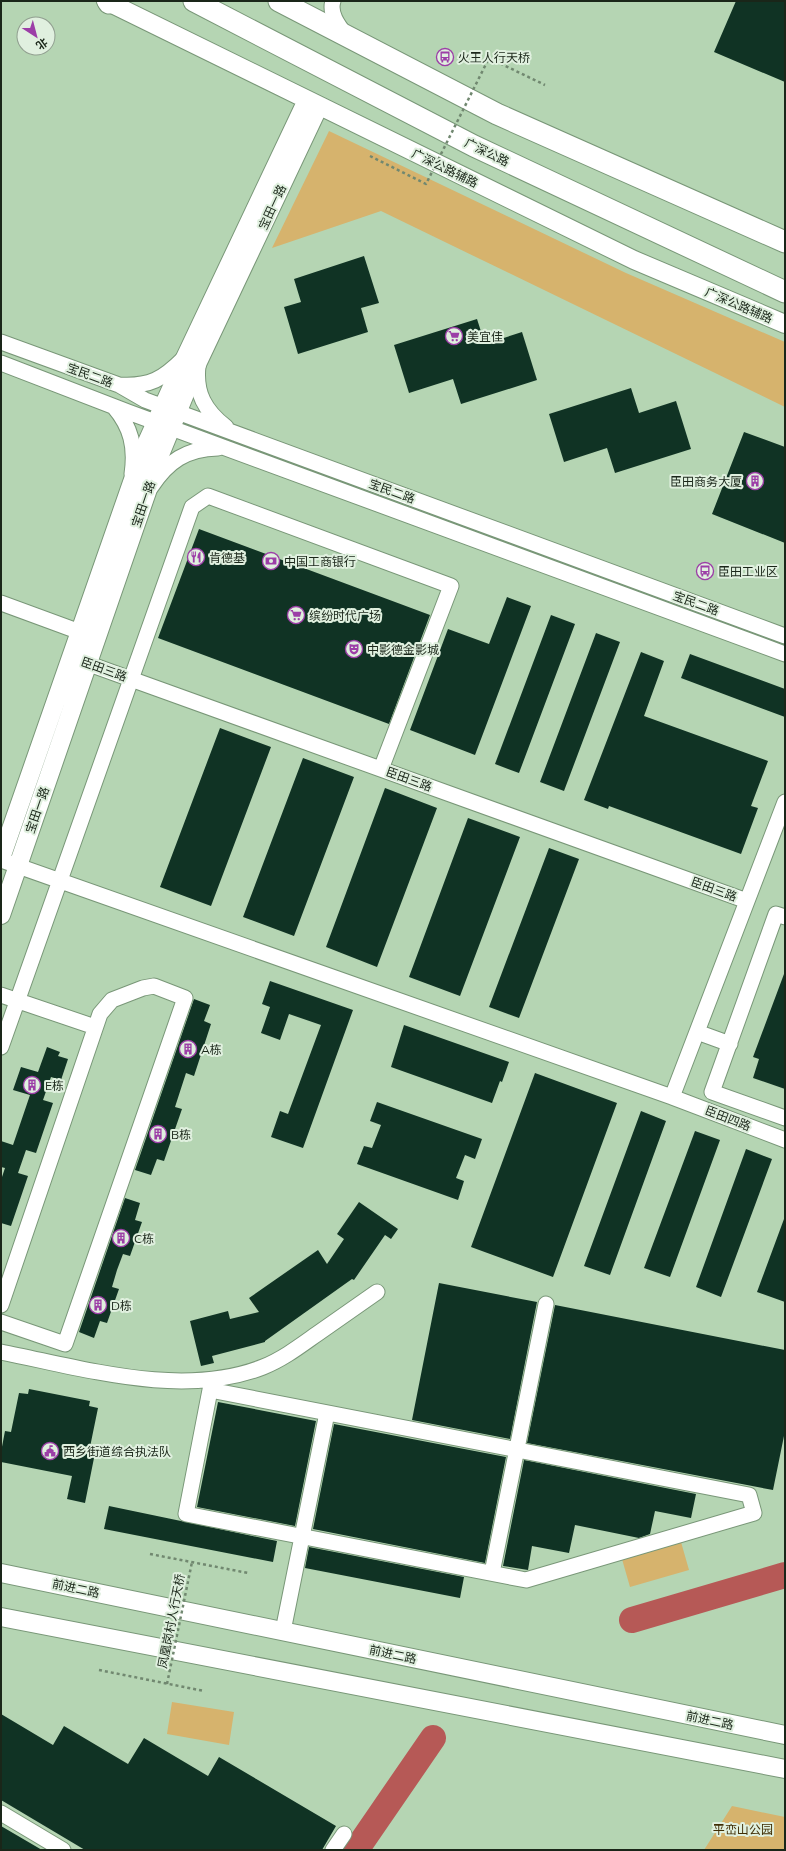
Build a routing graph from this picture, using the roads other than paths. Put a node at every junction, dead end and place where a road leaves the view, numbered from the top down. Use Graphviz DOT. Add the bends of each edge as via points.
graph roads {
  1 [pos="194,1"];
  2 [pos="279,1"];
  3 [pos="333,1"];
  4 [pos="108,2"];
  5 [pos="345,35"];
  6 [pos="313,103"];
  7 [pos="785,242"];
  8 [pos="785,292"];
  9 [pos="785,324"];
  10 [pos="1,342"];
  11 [pos="192,360"];
  12 [pos="1,363"];
  13 [pos="119,385"];
  14 [pos="112,405"];
  15 [pos="167,417"];
  16 [pos="232,432"];
  17 [pos="224,447"];
  18 [pos="329,468"];
  19 [pos="323,484"];
  20 [pos="137,494"];
  21 [pos="1,603"];
  22 [pos="80,632"];
  23 [pos="785,636"];
  24 [pos="785,654"];
  25 [pos="71,657"];
  26 [pos="88,664"];
  27 [pos="131,679"];
  28 [pos="381,769"];
  29 [pos="785,802"];
  30 [pos="1,859"];
  31 [pos="18,866"];
  32 [pos="60,881"];
  33 [pos="747,902"];
  34 [pos="1,915"];
  35 [pos="785,917"];
  36 [pos="1,995"];
  37 [pos="17,1000"];
  38 [pos="95,1027"];
  39 [pos="697,1032"];
  40 [pos="730,1044"];
  41 [pos="1,1047"];
  42 [pos="672,1097"];
  43 [pos="785,1118"];
  44 [pos="785,1140"];
  45 [pos="377,1292"];
  46 [pos="546,1304"];
  47 [pos="1,1305"];
  48 [pos="1,1322"];
  49 [pos="1,1352"];
  50 [pos="327,1413"];
  51 [pos="517,1450"];
  52 [pos="302,1536"];
  53 [pos="1,1573"];
  54 [pos="492,1573"];
  55 [pos="1,1617"];
  56 [pos="283,1631"];
  57 [pos="785,1735"];
  58 [pos="785,1769"];
  59 [pos="1,1813"];
  60 [pos="344,1834"];
  61 [pos="63,1850"];
  62 [pos="333,1850"];
  1 -- 8 [label="highway, 广深公路" via="474,146"];
  2 -- 5 [label="highway"];
  3 -- 5 [label="street" via="335,21"];
  4 -- 6 [label="main road, 广深公路辅路"];
  5 -- 7 [label="highway" via="497,114"];
  6 -- 9 [label="main road, 广深公路辅路" via="634,260"];
  6 -- 11 [label="main road, 宝田一路"];
  10 -- 13 [label="street, 宝民二路"];
  11 -- 13 [label="street" via="152,383 136,386"];
  11 -- 15 [label="main road, 宝田一路"];
  11 -- 16 [label="street" via="203,403"];
  12 -- 14 [label="street, 宝民二路"];
  13 -- 15 [label="street, 宝民二路"];
  14 -- 15 [label="street, 宝民二路"];
  14 -- 20 [label="street" via="130,433 132,470"];
  15 -- 16 [label="street, 宝民二路"];
  15 -- 17 [label="street, 宝民二路"];
  15 -- 20 [label="main road, 宝田一路" via="143,451"];
  16 -- 18 [label="street, 宝民二路"];
  17 -- 19 [label="street, 宝民二路"];
  17 -- 20 [label="street" via="183,454"];
  18 -- 19 [label="street"];
  18 -- 23 [label="street, 宝民二路"];
  19 -- 24 [label="street, 宝民二路"];
  20 -- 22 [label="main road, 宝田一路"];
  20 -- 26 [label="main road, 宝田一路"];
  21 -- 22 [label="street"];
  22 -- 25 [label="main road, 宝田一路"];
  25 -- 26 [label="street, 臣田三路"];
  25 -- 30 [label="main road, 宝田一路"];
  26 -- 27 [label="street, 臣田三路"];
  26 -- 31 [label="main road, 宝田一路"];
  27 -- 28 [label="street, 臣田三路"];
  27 -- 28 [label="street" via="192,507 208,496 451,586"];
  27 -- 32 [label="street"];
  28 -- 33 [label="street, 臣田三路"];
  29 -- 33 [label="street"];
  30 -- 31 [label="street, 臣田四路"];
  31 -- 32 [label="street, 臣田四路"];
  31 -- 34 [label="main road, 宝田一路"];
  32 -- 37 [label="street"];
  32 -- 42 [label="street, 臣田四路"];
  33 -- 39 [label="street"];
  35 -- 40 [label="street" via="776,914"];
  36 -- 37 [label="street"];
  37 -- 38 [label="street"];
  37 -- 41 [label="street"];
  38 -- 47 [label="street"];
  38 -- 48 [label="street" via="100,1014 112,1000 143,988 154,986 186,998 65,1344"];
  39 -- 40 [label="street"];
  39 -- 42 [label="street"];
  40 -- 43 [label="street" via="712,1092"];
  42 -- 44 [label="street, 臣田四路"];
  45 -- 49 [label="street" via="290,1352 263,1367 231,1376 195,1380 151,1380"];
  46 -- 51 [label="street"];
  50 -- 51 [label="street"];
  50 -- 52 [label="street"];
  50 -- 52 [label="street" via="210,1390 186,1514"];
  51 -- 54 [label="street"];
  51 -- 54 [label="street" via="749,1495 754,1513 526,1580"];
  52 -- 54 [label="street"];
  52 -- 56 [label="street"];
  53 -- 56 [label="main road, 前进二路"];
  55 -- 58 [label="main road"];
  56 -- 57 [label="main road, 前进二路"];
  59 -- 61 [label="street"];
  60 -- 62 [label="street"];
}
